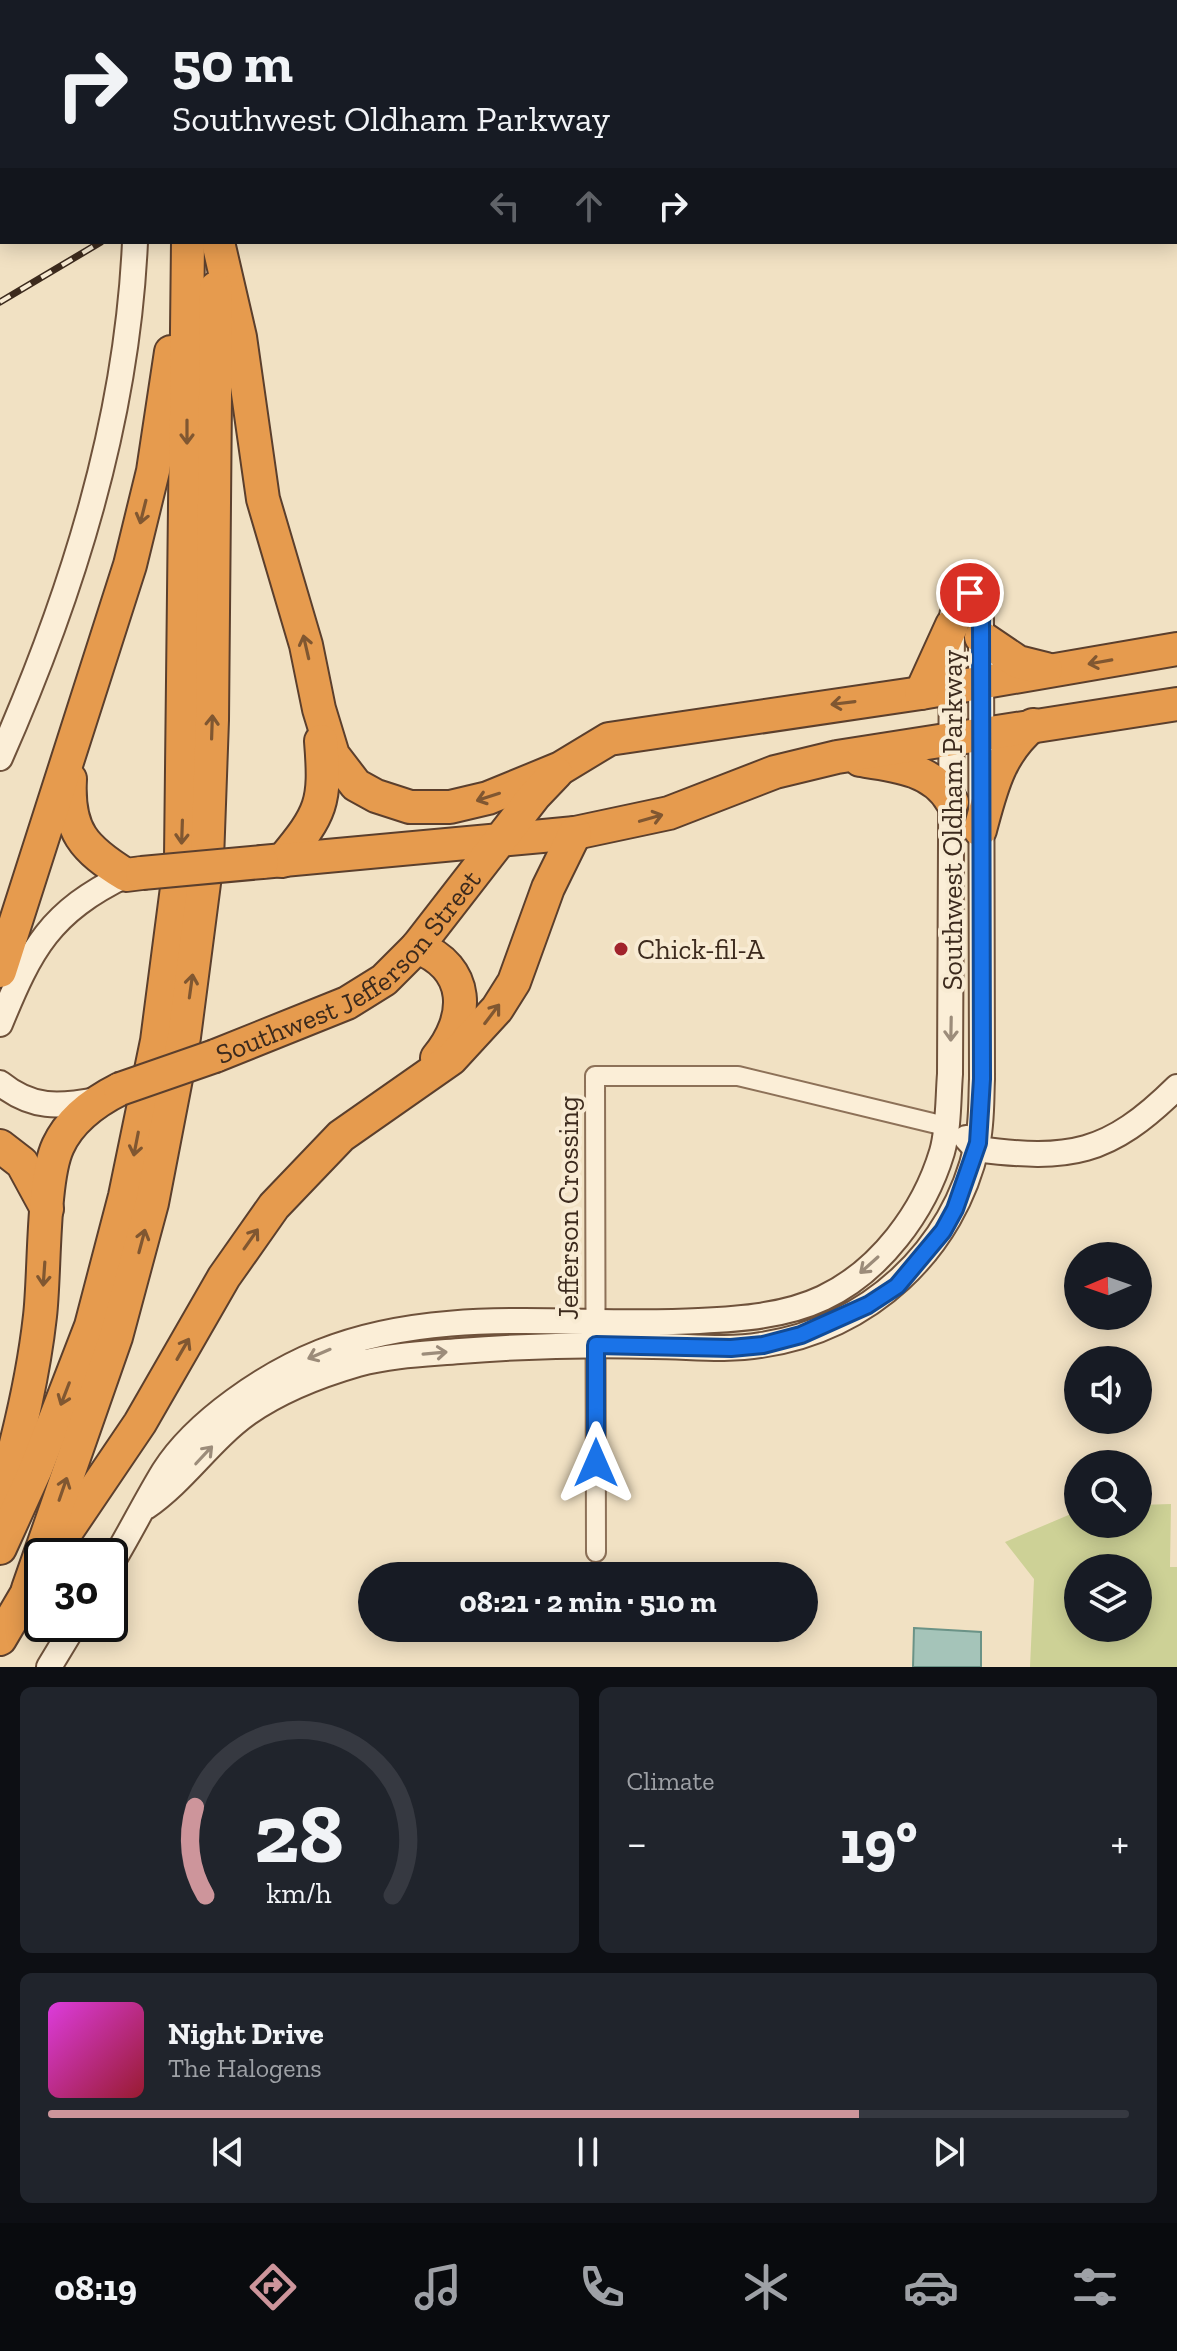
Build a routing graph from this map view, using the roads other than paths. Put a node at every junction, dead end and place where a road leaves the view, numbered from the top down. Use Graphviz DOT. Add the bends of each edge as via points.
graph roads {
  1 [pos="135,244"];
  2 [pos="188,244"];
  3 [pos="188,244"];
  4 [pos="217,244"];
  5 [pos="217,244"];
  6 [pos="967,631"];
  7 [pos="1177,649"];
  8 [pos="1053,670"];
  9 [pos="951,688"];
  10 [pos="1177,704"];
  11 [pos="319,709"];
  12 [pos="1033,725"];
  13 [pos="966,735"];
  14 [pos="71,752"];
  15 [pos="837,757"];
  16 [pos="0,758"];
  17 [pos="561,768"];
  18 [pos="952,802"];
  19 [pos="980,830"];
  20 [pos="575,833"];
  21 [pos="502,841"];
  22 [pos="272,861"];
  23 [pos="134,874"];
  24 [pos="417,947"];
  25 [pos="0,971"];
  26 [pos="0,1024"];
  27 [pos="950,1074"];
  28 [pos="0,1083"];
  29 [pos="415,1086"];
  30 [pos="1177,1087"];
  31 [pos="109,1094"];
  32 [pos="945,1126"];
  33 [pos="0,1146"];
  34 [pos="976,1149"];
  35 [pos="48,1211"];
  36 [pos="943,1231"];
  37 [pos="596,1333"];
  38 [pos="0,1502"];
  39 [pos="48,1538"];
  40 [pos="62,1538"];
  41 [pos="127,1538"];
  42 [pos="0,1548"];
  43 [pos="596,1552"];
  44 [pos="24,1597"];
  45 [pos="0,1639"];
  46 [pos="64,1642"];
  47 [pos="49,1667"];
  1 -- 16 [label="street" via="132,313 103,464 52,630"];
  2 -- 14 [label="highway, one-way" via="153,471 130,565"];
  3 -- 42 [label="highway, one-way" via="181,857 157,1041 91,1326"];
  11 -- 4 [label="highway, one-way" via="263,499 240,337"];
  39 -- 5 [label="highway, one-way" via="116,1337 152,1203 184,1037 207,860"];
  6 -- 8 [label="highway" via="1018,662"];
  6 -- 9 [label="highway"];
  6 -- 9 [label="street, Southwest Oldham Parkway"];
  7 -- 8 [label="highway, one-way"];
  8 -- 9 [label="highway"];
  9 -- 13 [label="street, Southwest Oldham Parkway"];
  9 -- 17 [label="highway, one-way" via="609,739"];
  10 -- 12 [label="highway"];
  17 -- 11 [label="highway, one-way" via="488,798 450,807 410,807 356,785 333,755"];
  11 -- 22 [label="highway" via="325,783 320,807 314,822"];
  12 -- 13 [label="highway"];
  12 -- 19 [label="highway" via="1010,746 1001,763"];
  13 -- 15 [label="highway"];
  13 -- 18 [label="street, Southwest Oldham Parkway"];
  13 -- 19 [label="street, Southwest Oldham Parkway"];
  14 -- 23 [label="highway" via="70,817 91,851"];
  14 -- 25 [label="highway"];
  15 -- 18 [label="highway" via="919,773 941,786"];
  20 -- 15 [label="highway, one-way" via="669,813 775,772"];
  17 -- 21 [label="highway, Southwest Jefferson Street"];
  18 -- 27 [label="street, Southwest Oldham Parkway, one-way"];
  19 -- 34 [label="street, Southwest Oldham Parkway" via="982,1079"];
  20 -- 21 [label="highway"];
  29 -- 20 [label="highway, one-way" via="474,1037 497,1009 514,982 548,888"];
  21 -- 22 [label="highway"];
  21 -- 24 [label="highway, Southwest Jefferson Street"];
  22 -- 23 [label="highway, bridge"];
  23 -- 26 [label="street" via="80,899 46,932"];
  24 -- 29 [label="highway" via="446,964 460,998 450,1042"];
  24 -- 31 [label="highway, Southwest Jefferson Street, bridge" via="384,980 347,1003"];
  27 -- 32 [label="street, Southwest Oldham Parkway"];
  27 -- 34 [label="street" via="962,1130"];
  28 -- 31 [label="street, Southwest Jefferson Street" via="24,1100 54,1107"];
  40 -- 29 [label="highway, one-way" via="274,1206 341,1136"];
  30 -- 34 [label="street" via="1134,1127 1109,1141 1059,1156"];
  31 -- 35 [label="highway" via="57,1147"];
  32 -- 36 [label="street" via="953,1135 956,1158"];
  32 -- 37 [label="street, Southwest Oldham Parkway, one-way" via="933,1177 906,1224 869,1267 845,1285 822,1298 768,1314"];
  32 -- 37 [label="street, Jefferson Crossing" via="738,1076 595,1076"];
  33 -- 35 [label="highway" via="22,1163"];
  34 -- 36 [label="street, Southwest Oldham Parkway" via="966,1186"];
  35 -- 38 [label="highway, one-way" via="29,1389"];
  36 -- 37 [label="street, Southwest Oldham Parkway" via="897,1286 801,1335 731,1348"];
  37 -- 41 [label="street, Southwest Oldham Parkway" via="541,1345 397,1356 356,1353 247,1414 175,1486 146,1507"];
  37 -- 43 [label="street, Jefferson Crossing"];
  44 -- 45 [label="highway"];
  46 -- 47 [label="street"];
}
